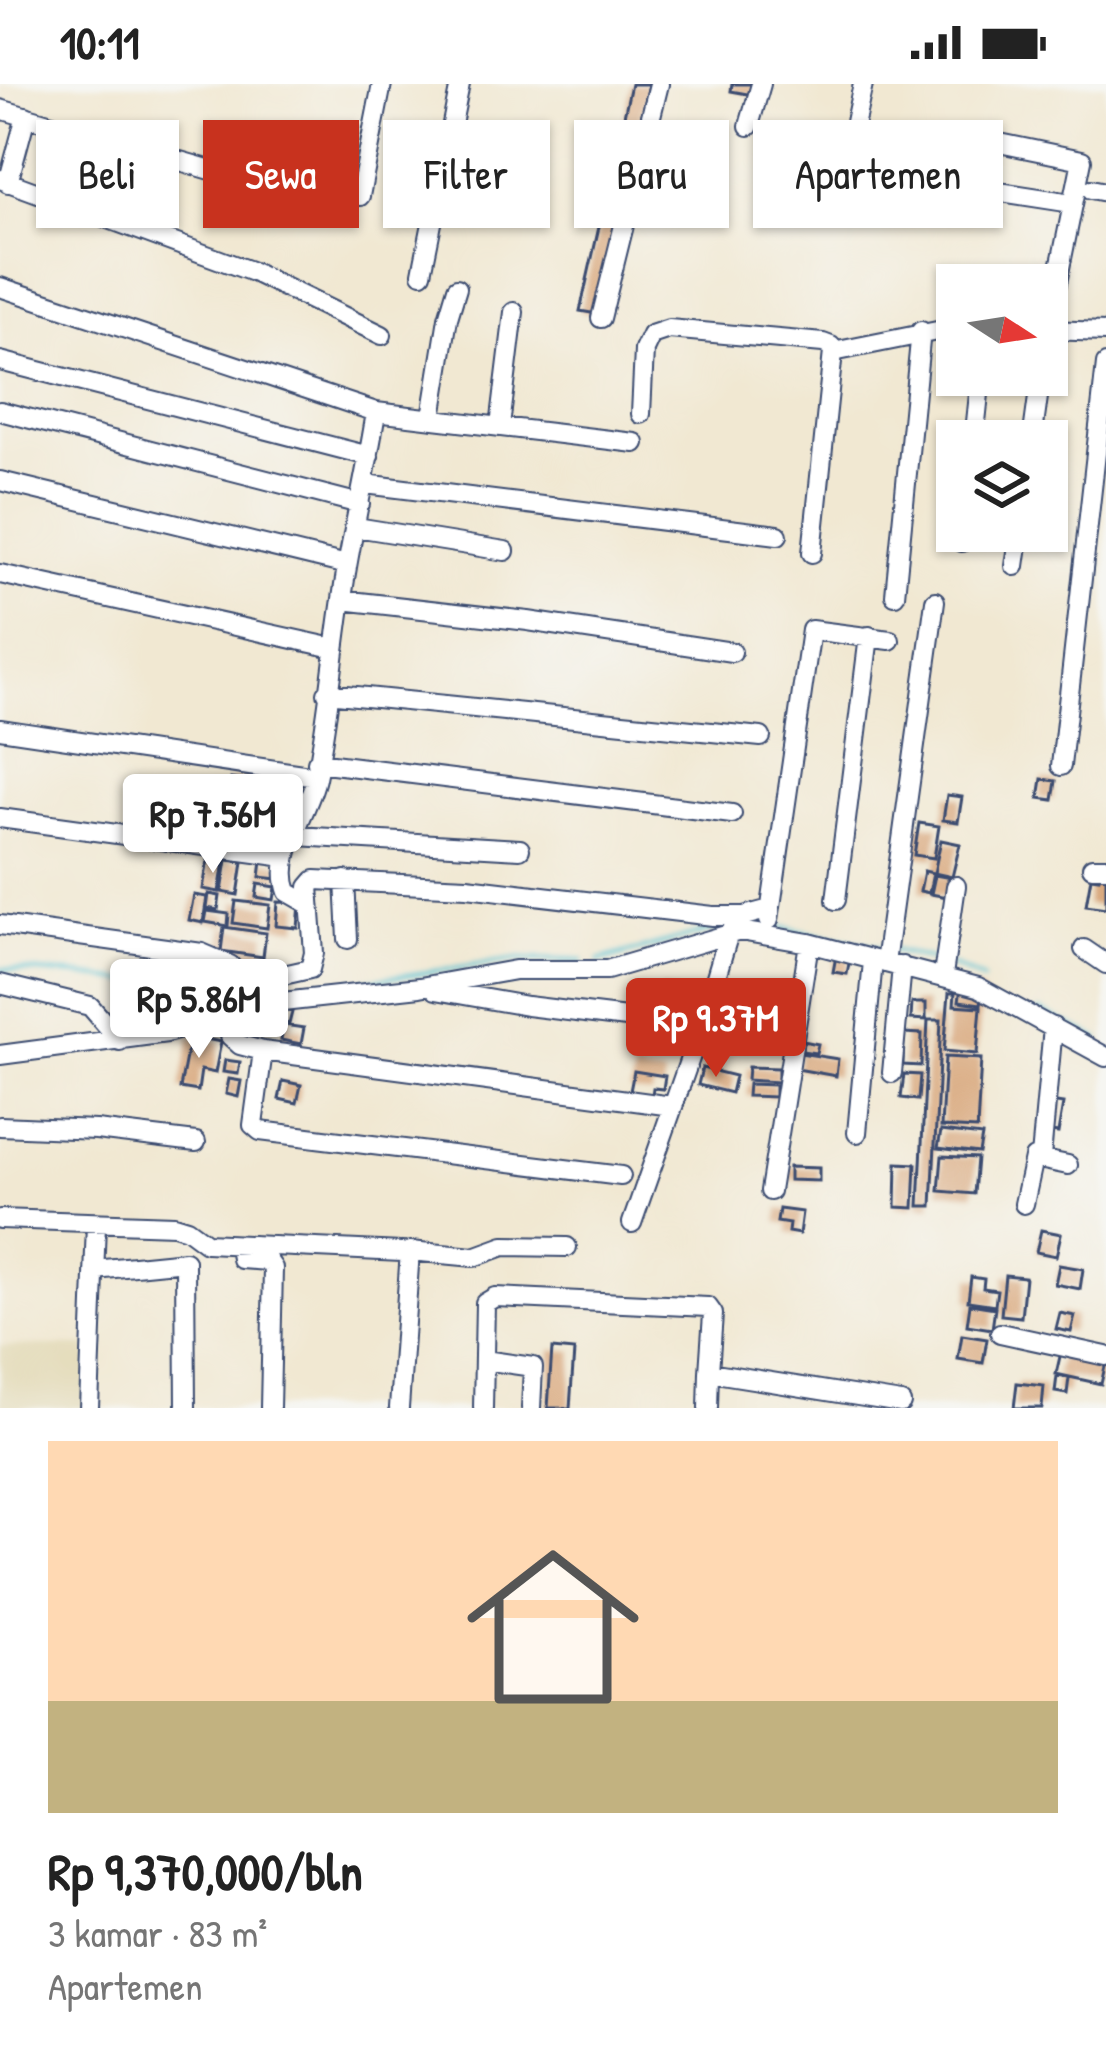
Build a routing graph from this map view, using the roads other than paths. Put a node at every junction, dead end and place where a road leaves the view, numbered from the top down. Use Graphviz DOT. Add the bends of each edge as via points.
graph roads {
  1 [pos="382,84"];
  2 [pos="460,84"];
  3 [pos="659,84"];
  4 [pos="761,84"];
  5 [pos="863,84"];
  6 [pos="0,109"];
  7 [pos="26,116"];
  8 [pos="855,120"];
  9 [pos="749,126"];
  10 [pos="1003,143"];
  11 [pos="203,168"];
  12 [pos="4,181"];
  13 [pos="1003,192"];
  14 [pos="360,196"];
  15 [pos="1072,202"];
  16 [pos="1060,264"];
  17 [pos="422,273"];
  18 [pos="0,287"];
  19 [pos="457,288"];
  20 [pos="514,312"];
  21 [pos="601,318"];
  22 [pos="936,329"];
  23 [pos="921,331"];
  24 [pos="1068,331"];
  25 [pos="1106,332"];
  26 [pos="382,335"];
  27 [pos="832,352"];
  28 [pos="0,362"];
  29 [pos="1106,364"];
  30 [pos="0,411"];
  31 [pos="376,412"];
  32 [pos="641,414"];
  33 [pos="432,417"];
  34 [pos="500,426"];
  35 [pos="635,443"];
  36 [pos="369,456"];
  37 [pos="0,481"];
  38 [pos="365,484"];
  39 [pos="360,504"];
  40 [pos="356,527"];
  41 [pos="778,535"];
  42 [pos="505,551"];
  43 [pos="1017,552"];
  44 [pos="812,553"];
  45 [pos="347,565"];
  46 [pos="1015,566"];
  47 [pos="0,574"];
  48 [pos="896,595"];
  49 [pos="342,600"];
  50 [pos="935,602"];
  51 [pos="869,637"];
  52 [pos="890,640"];
  53 [pos="334,648"];
  54 [pos="731,652"];
  55 [pos="327,693"];
  56 [pos="0,729"];
  57 [pos="760,737"];
  58 [pos="1061,766"];
  59 [pos="317,769"];
  60 [pos="732,814"];
  61 [pos="0,818"];
  62 [pos="297,836"];
  63 [pos="520,849"];
  64 [pos="285,857"];
  65 [pos="345,880"];
  66 [pos="956,886"];
  67 [pos="836,900"];
  68 [pos="309,904"];
  69 [pos="768,923"];
  70 [pos="0,925"];
  71 [pos="729,933"];
  72 [pos="348,939"];
  73 [pos="808,943"];
  74 [pos="1084,950"];
  75 [pos="887,958"];
  76 [pos="1106,964"];
  77 [pos="944,968"];
  78 [pos="0,984"];
  79 [pos="420,987"];
  80 [pos="233,1001"];
  81 [pos="701,1027"];
  82 [pos="1053,1027"];
  83 [pos="119,1041"];
  84 [pos="263,1052"];
  85 [pos="0,1055"];
  86 [pos="1106,1057"];
  87 [pos="892,1073"];
  88 [pos="672,1106"];
  89 [pos="0,1126"];
  90 [pos="857,1133"];
  91 [pos="196,1142"];
  92 [pos="1041,1157"];
  93 [pos="1068,1165"];
  94 [pos="621,1176"];
  95 [pos="770,1191"];
  96 [pos="1024,1204"];
  97 [pos="0,1219"];
  98 [pos="632,1223"];
  99 [pos="96,1224"];
  100 [pos="239,1244"];
  101 [pos="567,1247"];
  102 [pos="402,1252"];
  103 [pos="95,1270"];
  104 [pos="1000,1333"];
  105 [pos="1106,1356"];
  106 [pos="484,1360"];
  107 [pos="710,1372"];
  108 [pos="901,1403"];
  109 [pos="89,1408"];
  110 [pos="186,1408"];
  111 [pos="270,1408"];
  112 [pos="399,1408"];
  113 [pos="483,1408"];
  114 [pos="531,1408"];
  115 [pos="708,1408"];
  1 -- 14 [label="street"];
  2 -- 17 [label="street"];
  3 -- 21 [label="street"];
  4 -- 9 [label="street"];
  5 -- 8 [label="street"];
  6 -- 7 [label="street"];
  7 -- 11 [label="street"];
  7 -- 12 [label="street"];
  10 -- 15 [label="street" via="1080,158"];
  12 -- 26 [label="street" via="253,272"];
  13 -- 15 [label="street"];
  15 -- 16 [label="street"];
  18 -- 31 [label="street"];
  19 -- 33 [label="street"];
  20 -- 34 [label="street"];
  22 -- 23 [label="street"];
  23 -- 27 [label="street"];
  23 -- 48 [label="street"];
  24 -- 25 [label="street"];
  27 -- 32 [label="street" via="823,344 668,329 651,335 644,350"];
  27 -- 44 [label="street"];
  28 -- 36 [label="street"];
  29 -- 58 [label="street"];
  30 -- 39 [label="street"];
  31 -- 33 [label="street"];
  31 -- 36 [label="street"];
  33 -- 34 [label="street"];
  34 -- 35 [label="street"];
  36 -- 38 [label="street"];
  37 -- 45 [label="street"];
  38 -- 39 [label="street"];
  38 -- 41 [label="street"];
  39 -- 40 [label="street"];
  40 -- 42 [label="street"];
  40 -- 45 [label="street"];
  43 -- 46 [label="street"];
  45 -- 49 [label="street"];
  47 -- 53 [label="street"];
  49 -- 53 [label="street"];
  49 -- 54 [label="street"];
  50 -- 75 [label="street"];
  51 -- 52 [label="street"];
  51 -- 67 [label="street"];
  51 -- 69 [label="street" via="815,628 809,634"];
  53 -- 55 [label="street"];
  55 -- 57 [label="street"];
  55 -- 59 [label="street"];
  56 -- 59 [label="street"];
  59 -- 60 [label="street"];
  59 -- 62 [label="street"];
  61 -- 64 [label="street"];
  62 -- 63 [label="street"];
  62 -- 64 [label="street"];
  64 -- 68 [label="street" via="288,892"];
  65 -- 68 [label="street" via="310,883"];
  65 -- 69 [label="street" via="467,886"];
  65 -- 72 [label="street"];
  66 -- 77 [label="street"];
  68 -- 80 [label="street" via="310,969"];
  69 -- 71 [label="street"];
  69 -- 73 [label="street"];
  70 -- 80 [label="street" via="202,953 230,965"];
  71 -- 79 [label="street" via="607,970 515,970"];
  71 -- 81 [label="street"];
  73 -- 75 [label="street"];
  73 -- 95 [label="street"];
  74 -- 76 [label="street"];
  75 -- 77 [label="street"];
  75 -- 87 [label="street"];
  75 -- 90 [label="street"];
  77 -- 82 [label="street"];
  78 -- 83 [label="street" via="90,1006"];
  79 -- 80 [label="street"];
  79 -- 81 [label="street"];
  80 -- 83 [label="street" via="167,1033"];
  80 -- 84 [label="street" via="233,1041"];
  81 -- 88 [label="street"];
  82 -- 86 [label="street"];
  82 -- 92 [label="street"];
  83 -- 85 [label="street"];
  84 -- 88 [label="street"];
  84 -- 94 [label="street" via="253,1125 260,1131"];
  88 -- 98 [label="street"];
  89 -- 91 [label="street"];
  92 -- 93 [label="street"];
  92 -- 96 [label="street" via="1031,1162"];
  97 -- 99 [label="street"];
  99 -- 100 [label="street" via="175,1225 206,1244"];
  99 -- 103 [label="street"];
  100 -- 102 [label="street"];
  100 -- 111 [label="street" via="241,1259 273,1268"];
  101 -- 112 [label="street" via="504,1246 474,1257 410,1251"];
  103 -- 109 [label="street"];
  103 -- 110 [label="street" via="185,1261"];
  104 -- 105 [label="street"];
  106 -- 107 [label="street" via="490,1298 705,1307 713,1314"];
  106 -- 113 [label="street"];
  106 -- 114 [label="street" via="532,1367"];
  107 -- 108 [label="street"];
  107 -- 115 [label="street"];
}
